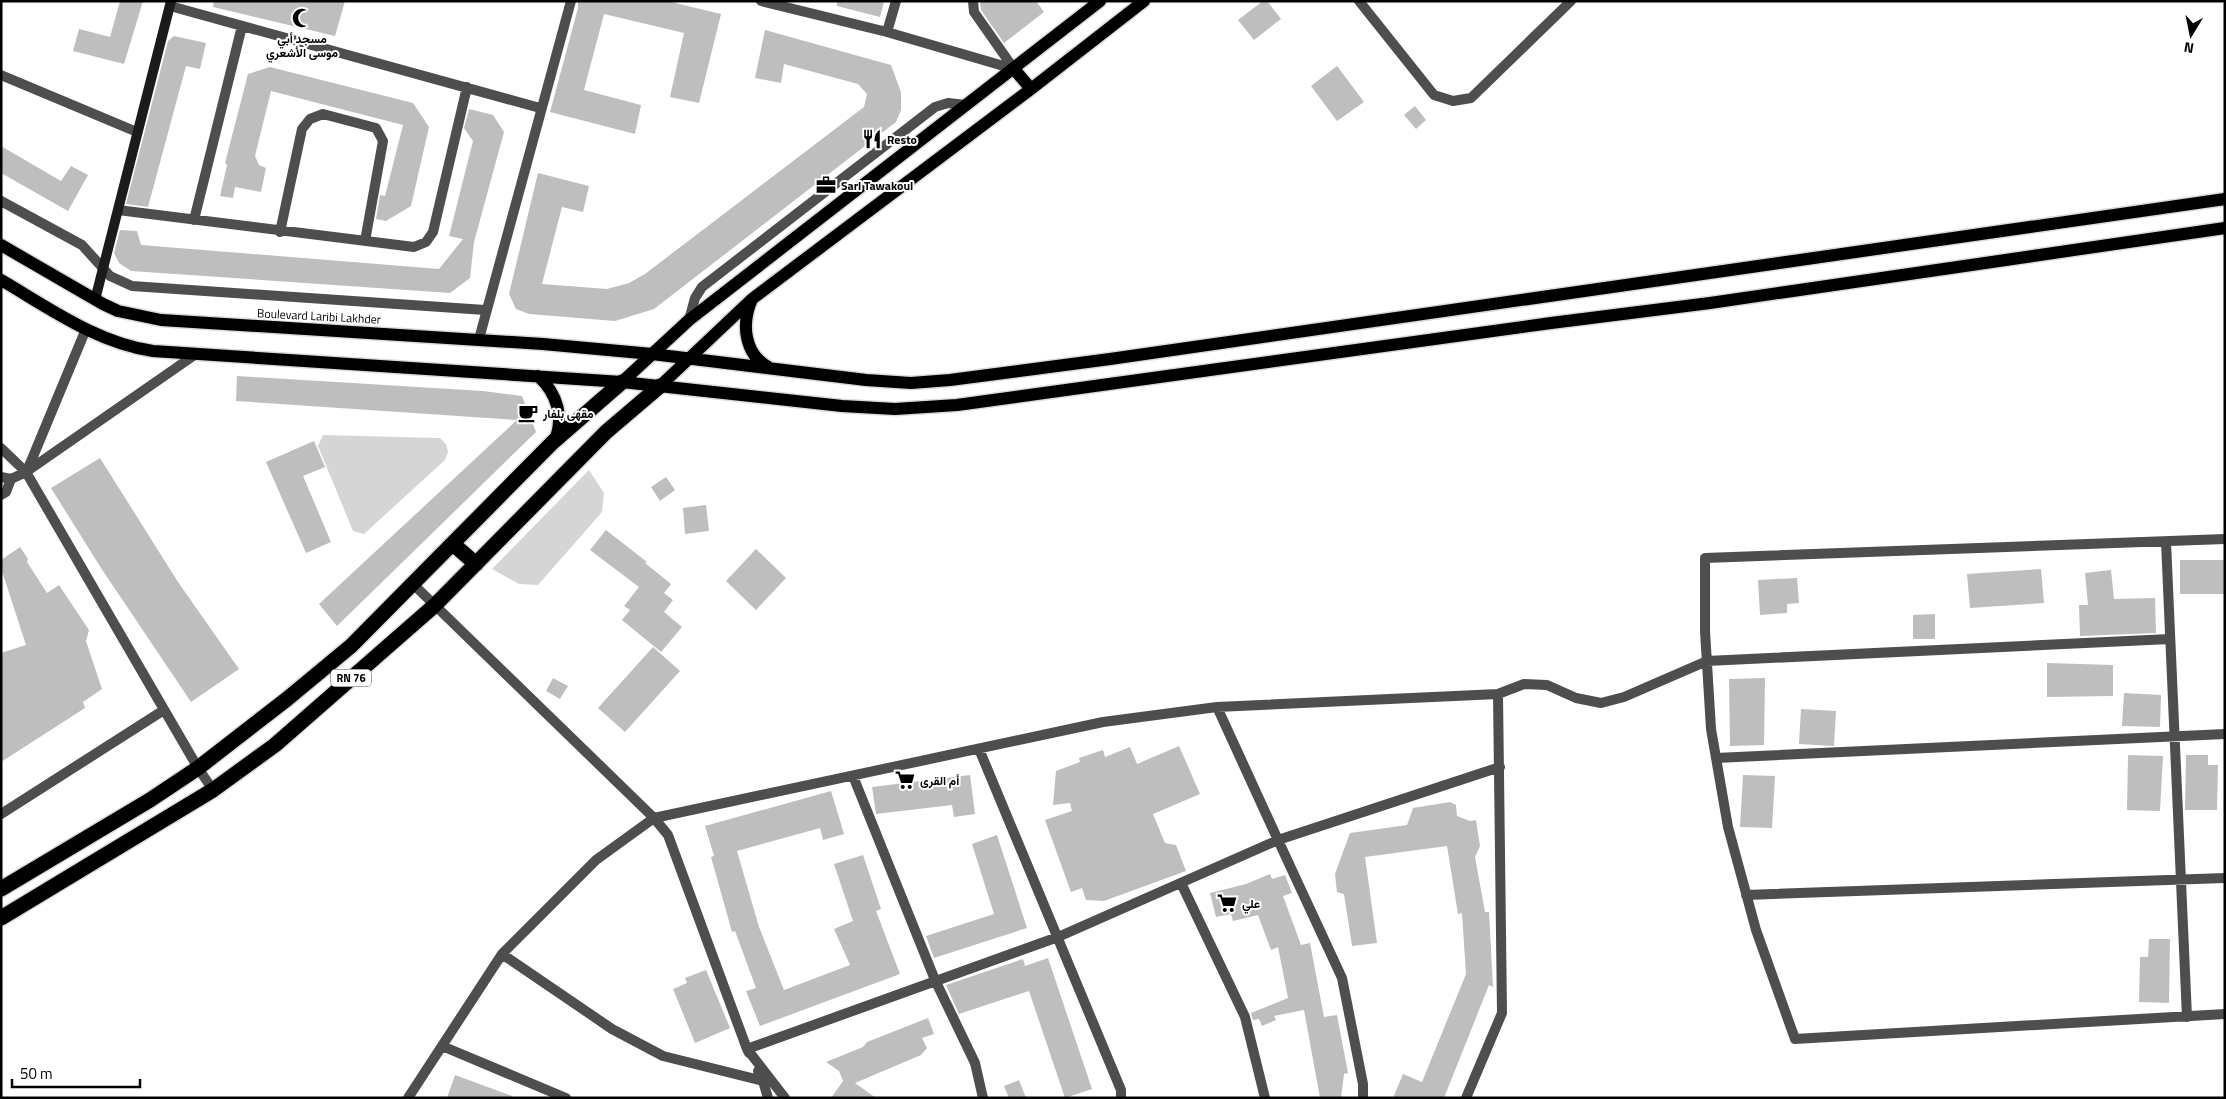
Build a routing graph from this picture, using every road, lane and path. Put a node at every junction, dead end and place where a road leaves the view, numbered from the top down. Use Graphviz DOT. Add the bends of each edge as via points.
graph roads {
  1 [pos="571,1"];
  2 [pos="761,1"];
  3 [pos="896,1"];
  4 [pos="974,1"];
  5 [pos="1100,1"];
  6 [pos="1144,1"];
  7 [pos="1359,1"];
  8 [pos="1571,1"];
  9 [pos="170,4"];
  10 [pos="242,26"];
  11 [pos="887,32"];
  12 [pos="1014,69"];
  13 [pos="1,75"];
  14 [pos="467,87"];
  15 [pos="1031,89"];
  16 [pos="966,105"];
  17 [pos="540,108"];
  18 [pos="137,132"];
  19 [pos="2225,199"];
  20 [pos="1,201"];
  21 [pos="118,210"];
  22 [pos="194,220"];
  23 [pos="2225,228"];
  24 [pos="280,232"];
  25 [pos="365,241"];
  26 [pos="1,245"];
  27 [pos="103,270"];
  28 [pos="1,280"];
  29 [pos="752,299"];
  30 [pos="95,300"];
  31 [pos="485,310"];
  32 [pos="689,320"];
  33 [pos="86,329"];
  34 [pos="479,339"];
  35 [pos="196,354"];
  36 [pos="652,354"];
  37 [pos="688,359"];
  38 [pos="772,369"];
  39 [pos="538,376"];
  40 [pos="622,382"];
  41 [pos="660,386"];
  42 [pos="553,442"];
  43 [pos="1,448"];
  44 [pos="26,472"];
  45 [pos="6,478"];
  46 [pos="1,495"];
  47 [pos="2225,539"];
  48 [pos="2166,542"];
  49 [pos="453,544"];
  50 [pos="476,564"];
  51 [pos="413,584"];
  52 [pos="434,606"];
  53 [pos="2170,639"];
  54 [pos="1707,661"];
  55 [pos="1498,694"];
  56 [pos="1217,707"];
  57 [pos="164,710"];
  58 [pos="2225,734"];
  59 [pos="2175,737"];
  60 [pos="979,749"];
  61 [pos="1716,758"];
  62 [pos="1500,767"];
  63 [pos="198,768"];
  64 [pos="854,776"];
  65 [pos="213,790"];
  66 [pos="1,814"];
  67 [pos="654,818"];
  68 [pos="1278,840"];
  69 [pos="2225,878"];
  70 [pos="2181,881"];
  71 [pos="1181,883"];
  72 [pos="1,889"];
  73 [pos="1746,895"];
  74 [pos="1,918"];
  75 [pos="1058,937"];
  76 [pos="502,954"];
  77 [pos="935,980"];
  78 [pos="2225,1014"];
  79 [pos="2187,1017"];
  80 [pos="442,1046"];
  81 [pos="746,1049"];
  82 [pos="763,1081"];
  83 [pos="408,1098"];
  84 [pos="566,1098"];
  85 [pos="768,1098"];
  86 [pos="785,1098"];
  87 [pos="983,1098"];
  88 [pos="1121,1098"];
  89 [pos="1264,1098"];
  90 [pos="1362,1098"];
  91 [pos="1466,1098"];
  1 -- 17 [label="street"];
  2 -- 11 [label="street"];
  3 -- 11 [label="street"];
  4 -- 12 [label="street" via="974,12"];
  5 -- 12 [label="main road, RN 76"];
  6 -- 15 [label="main road, RN 76"];
  7 -- 8 [label="street" via="1434,95 1453,101 1471,98"];
  9 -- 10 [label="street"];
  9 -- 18 [label="street"];
  10 -- 14 [label="street"];
  10 -- 22 [label="street"];
  11 -- 12 [label="street"];
  12 -- 15 [label="main road"];
  12 -- 16 [label="main road, RN 76"];
  13 -- 18 [label="street"];
  14 -- 17 [label="street"];
  14 -- 25 [label="street" via="433,232 426,242 414,247"];
  15 -- 29 [label="main road, RN 76"];
  16 -- 32 [label="main road, RN 76"];
  16 -- 32 [label="street" via="948,103 935,107 702,287"];
  17 -- 31 [label="street"];
  18 -- 21 [label="street"];
  19 -- 38 [label="main road, Boulevard Laribi Lakhder" via="950,380 911,383"];
  20 -- 27 [label="street" via="82,245"];
  21 -- 22 [label="street"];
  21 -- 27 [label="street"];
  22 -- 24 [label="street"];
  23 -- 41 [label="main road" via="1710,303 957,405 896,409 842,406"];
  24 -- 25 [label="street"];
  24 -- 25 [label="street" via="302,129 310,119 323,114 376,128 380,134 382,141"];
  26 -- 30 [label="main road, Boulevard Laribi Lakhder"];
  27 -- 30 [label="street"];
  27 -- 31 [label="street" via="117,281 140,288"];
  28 -- 33 [label="main road"];
  29 -- 37 [label="main road, RN 76"];
  29 -- 38 [label="main road" via="746,320 747,342 756,358"];
  30 -- 34 [label="main road, Boulevard Laribi Lakhder" via="118,311 161,320"];
  31 -- 34 [label="street"];
  32 -- 36 [label="main road, RN 76"];
  33 -- 35 [label="main road" via="128,346"];
  33 -- 44 [label="street"];
  34 -- 36 [label="main road, Boulevard Laribi Lakhder"];
  35 -- 39 [label="main road"];
  35 -- 44 [label="street"];
  36 -- 37 [label="main road, Boulevard Laribi Lakhder"];
  36 -- 40 [label="main road, RN 76"];
  37 -- 38 [label="main road, Boulevard Laribi Lakhder"];
  37 -- 41 [label="main road, RN 76"];
  39 -- 40 [label="main road"];
  39 -- 42 [label="main road" via="549,387 558,410 559,425"];
  40 -- 41 [label="main road"];
  40 -- 42 [label="highway, RN 76"];
  41 -- 50 [label="highway, RN 76" via="606,432"];
  42 -- 49 [label="highway, RN 76"];
  43 -- 44 [label="street"];
  44 -- 45 [label="street"];
  44 -- 57 [label="street"];
  45 -- 46 [label="street" via="6,492"];
  47 -- 48 [label="street"];
  48 -- 53 [label="street"];
  48 -- 54 [label="street" via="1705,558"];
  49 -- 50 [label="highway"];
  49 -- 51 [label="highway, RN 76"];
  50 -- 52 [label="highway, RN 76"];
  51 -- 52 [label="street"];
  51 -- 63 [label="highway, RN 76" via="351,646"];
  52 -- 65 [label="highway, RN 76" via="276,744"];
  52 -- 67 [label="street"];
  53 -- 54 [label="street"];
  53 -- 59 [label="street"];
  54 -- 55 [label="street" via="1624,697 1601,703 1576,698 1547,685 1524,684"];
  54 -- 61 [label="street"];
  55 -- 56 [label="street"];
  55 -- 62 [label="street"];
  56 -- 60 [label="street" via="1103,722"];
  56 -- 68 [label="street"];
  57 -- 63 [label="street"];
  57 -- 66 [label="street"];
  58 -- 59 [label="street"];
  59 -- 61 [label="street"];
  59 -- 70 [label="street"];
  60 -- 64 [label="street"];
  60 -- 75 [label="street"];
  61 -- 73 [label="street" via="1728,827"];
  62 -- 68 [label="street"];
  62 -- 91 [label="street" via="1502,1013"];
  63 -- 65 [label="street"];
  63 -- 72 [label="highway, RN 76"];
  64 -- 67 [label="street"];
  64 -- 77 [label="street"];
  65 -- 74 [label="highway, RN 76"];
  67 -- 76 [label="street" via="596,860"];
  67 -- 81 [label="street" via="668,835"];
  68 -- 71 [label="street"];
  68 -- 90 [label="street" via="1342,978 1363,1084"];
  69 -- 70 [label="street"];
  70 -- 73 [label="street"];
  70 -- 79 [label="street"];
  71 -- 75 [label="street"];
  71 -- 89 [label="street" via="1245,1017"];
  73 -- 79 [label="street" via="1795,1039"];
  75 -- 77 [label="street"];
  75 -- 88 [label="street" via="1121,1090"];
  76 -- 80 [label="street"];
  76 -- 82 [label="street" via="612,1029 663,1056"];
  77 -- 81 [label="street"];
  77 -- 87 [label="street" via="974,1063"];
  78 -- 79 [label="street"];
  80 -- 83 [label="street"];
  80 -- 84 [label="street"];
  81 -- 82 [label="street"];
  81 -- 86 [label="street"];
  82 -- 85 [label="street"];
}
